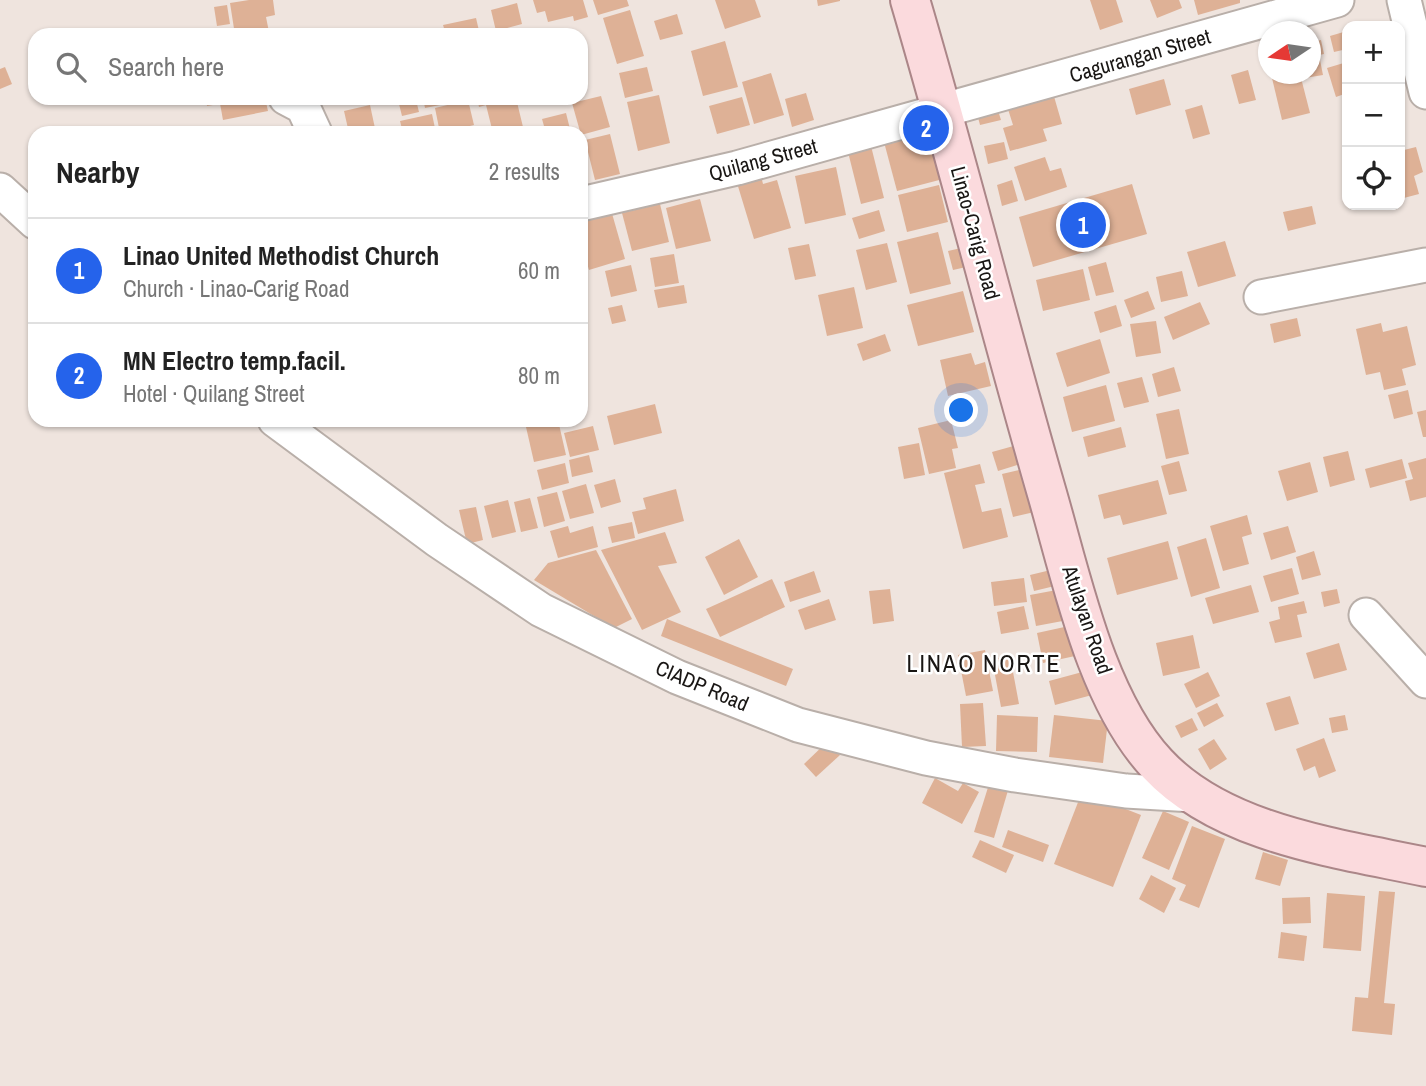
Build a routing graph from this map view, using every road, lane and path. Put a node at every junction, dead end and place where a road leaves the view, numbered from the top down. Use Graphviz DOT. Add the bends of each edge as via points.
graph roads {
  1 [pos="910,0"];
  2 [pos="1337,0"];
  3 [pos="1404,0"];
  4 [pos="1426,92"];
  5 [pos="299,105"];
  6 [pos="943,111"];
  7 [pos="312,126"];
  8 [pos="0,190"];
  9 [pos="588,202"];
  10 [pos="28,216"];
  11 [pos="1426,265"];
  12 [pos="1261,297"];
  13 [pos="1016,386"];
  14 [pos="284,427"];
  15 [pos="1366,615"];
  16 [pos="1426,681"];
  17 [pos="1193,795"];
  18 [pos="1426,867"];
  1 -- 6 [label="main road, Linao-Carig Road"];
  2 -- 6 [label="street, Cagurangan Street"];
  3 -- 4 [label="street"];
  5 -- 7 [label="street"];
  6 -- 9 [label="street, Quilang Street" via="737,168"];
  6 -- 13 [label="main road, Linao-Carig Road"];
  8 -- 10 [label="street"];
  11 -- 12 [label="street"];
  13 -- 17 [label="main road, Atulayan Road" via="1093,652 1127,724 1157,764"];
  14 -- 17 [label="street, CIADP Road" via="541,610 677,677 799,725 926,758 1126,791"];
  15 -- 16 [label="street"];
  17 -- 18 [label="main road, Atulayan Road" via="1290,838"];
}
